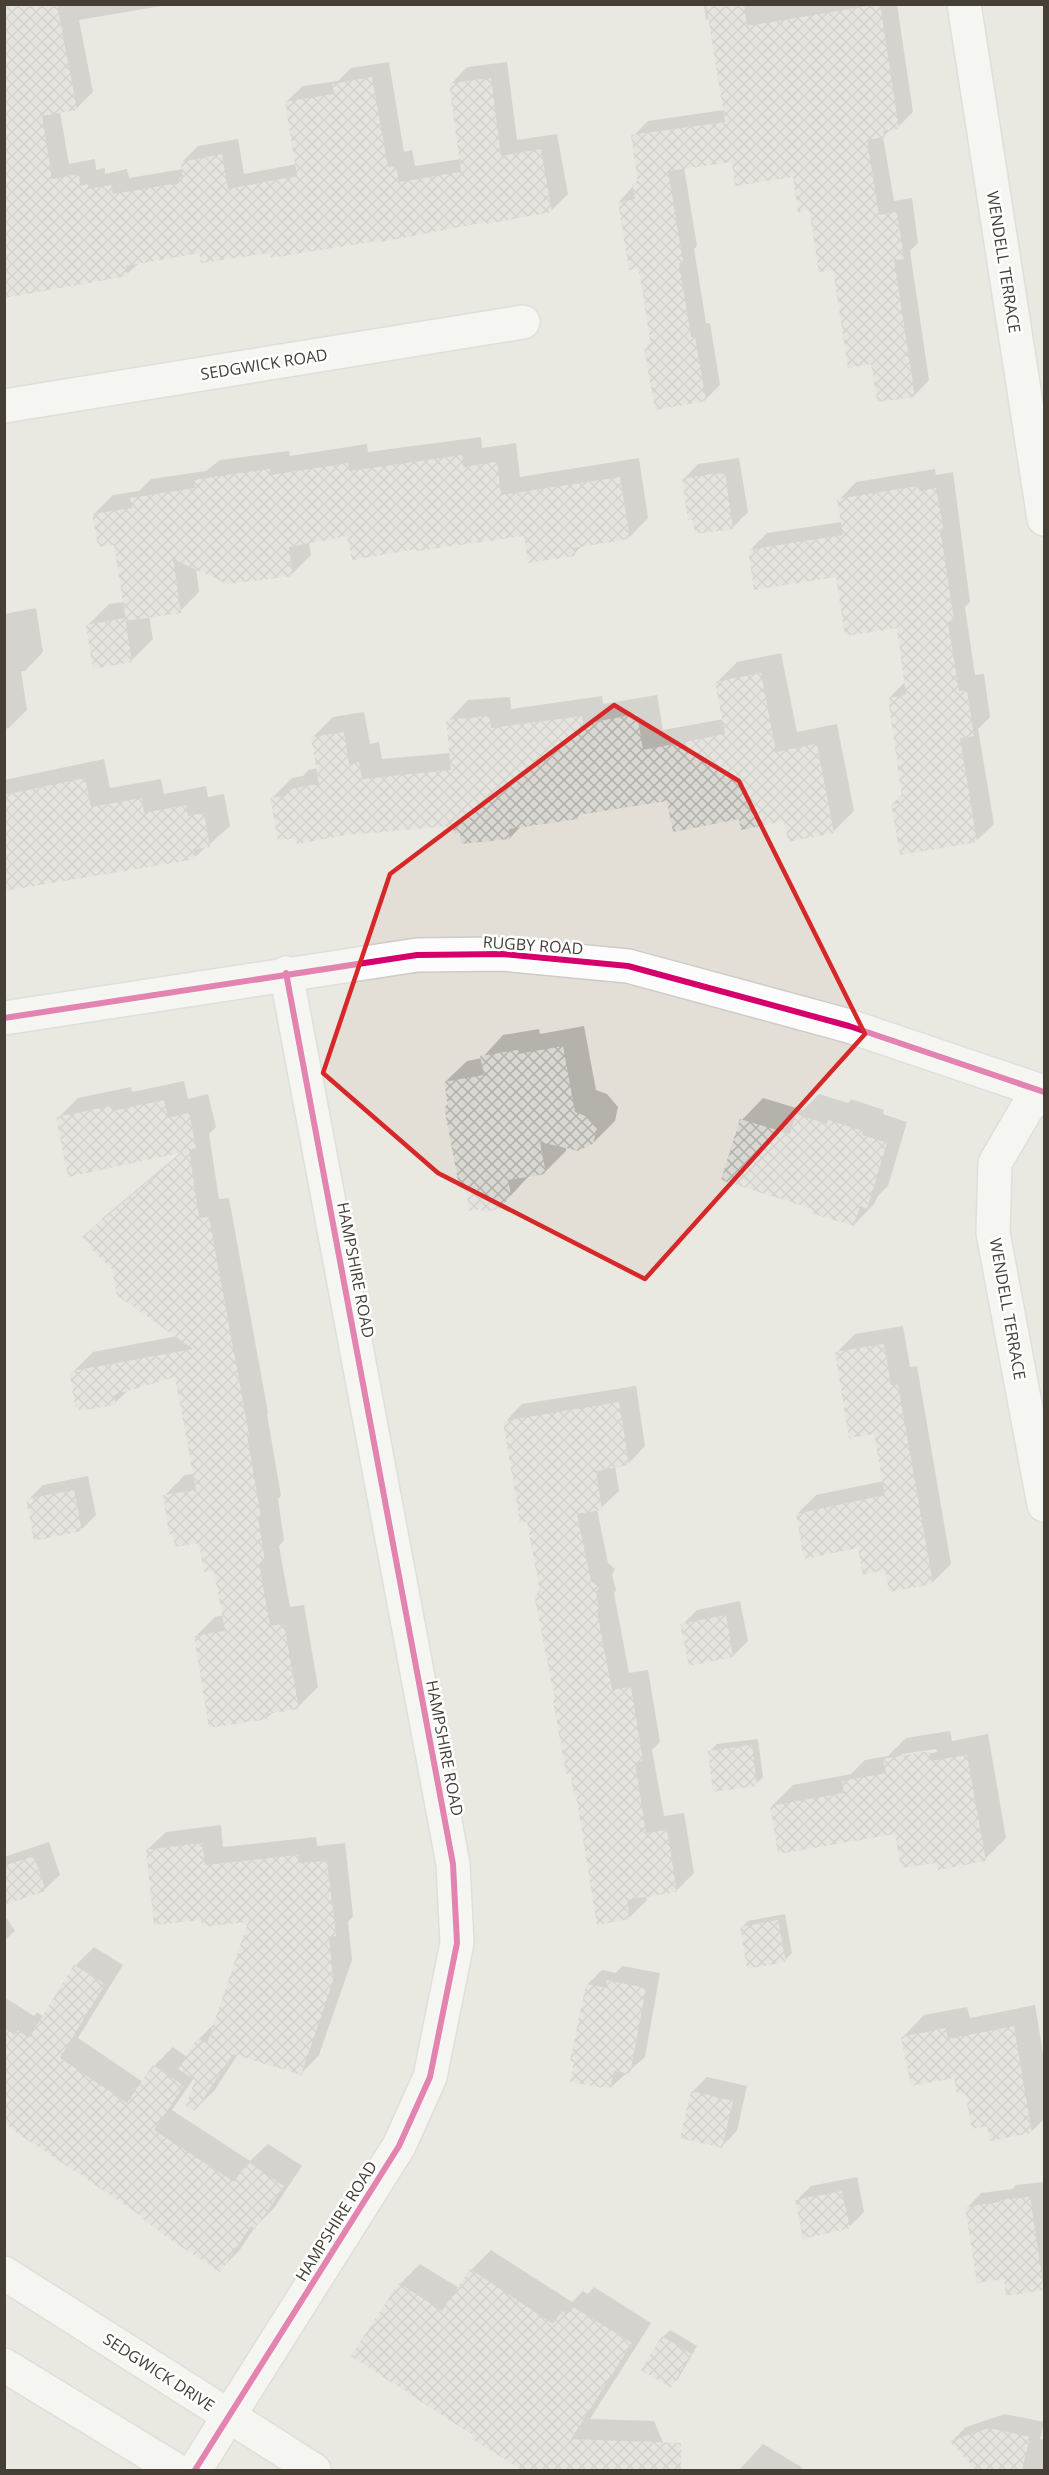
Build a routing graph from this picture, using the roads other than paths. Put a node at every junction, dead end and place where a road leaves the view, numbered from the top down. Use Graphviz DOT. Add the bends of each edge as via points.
graph roads {
  1 [pos="964,4"];
  2 [pos="523,322"];
  3 [pos="4,406"];
  4 [pos="1044,519"];
  5 [pos="286,974"];
  6 [pos="4,1018"];
  7 [pos="1044,1092"];
  8 [pos="1044,1505"];
  9 [pos="4,2273"];
  10 [pos="4,2365"];
  11 [pos="229,2416"];
  12 [pos="176,2470"];
  13 [pos="195,2470"];
  14 [pos="314,2470"];
  1 -- 4 [label="street, WENDELL TERRACE"];
  2 -- 3 [label="street, SEDGWICK ROAD"];
  5 -- 6 [label="street, RUGBY ROAD"];
  5 -- 7 [label="street, RUGBY ROAD" via="417,955 502,954 628,966 849,1026"];
  5 -- 11 [label="street, HAMPSHIRE ROAD" via="453,1864 457,1943 429,2077 399,2146"];
  7 -- 8 [label="street, WENDELL TERRACE" via="1027,1108 995,1163 993,1233"];
  9 -- 11 [label="street, SEDGWICK DRIVE"];
  10 -- 12 [label="street"];
  11 -- 13 [label="street, HAMPSHIRE ROAD"];
  11 -- 14 [label="street, SEDGWICK DRIVE"];
}
